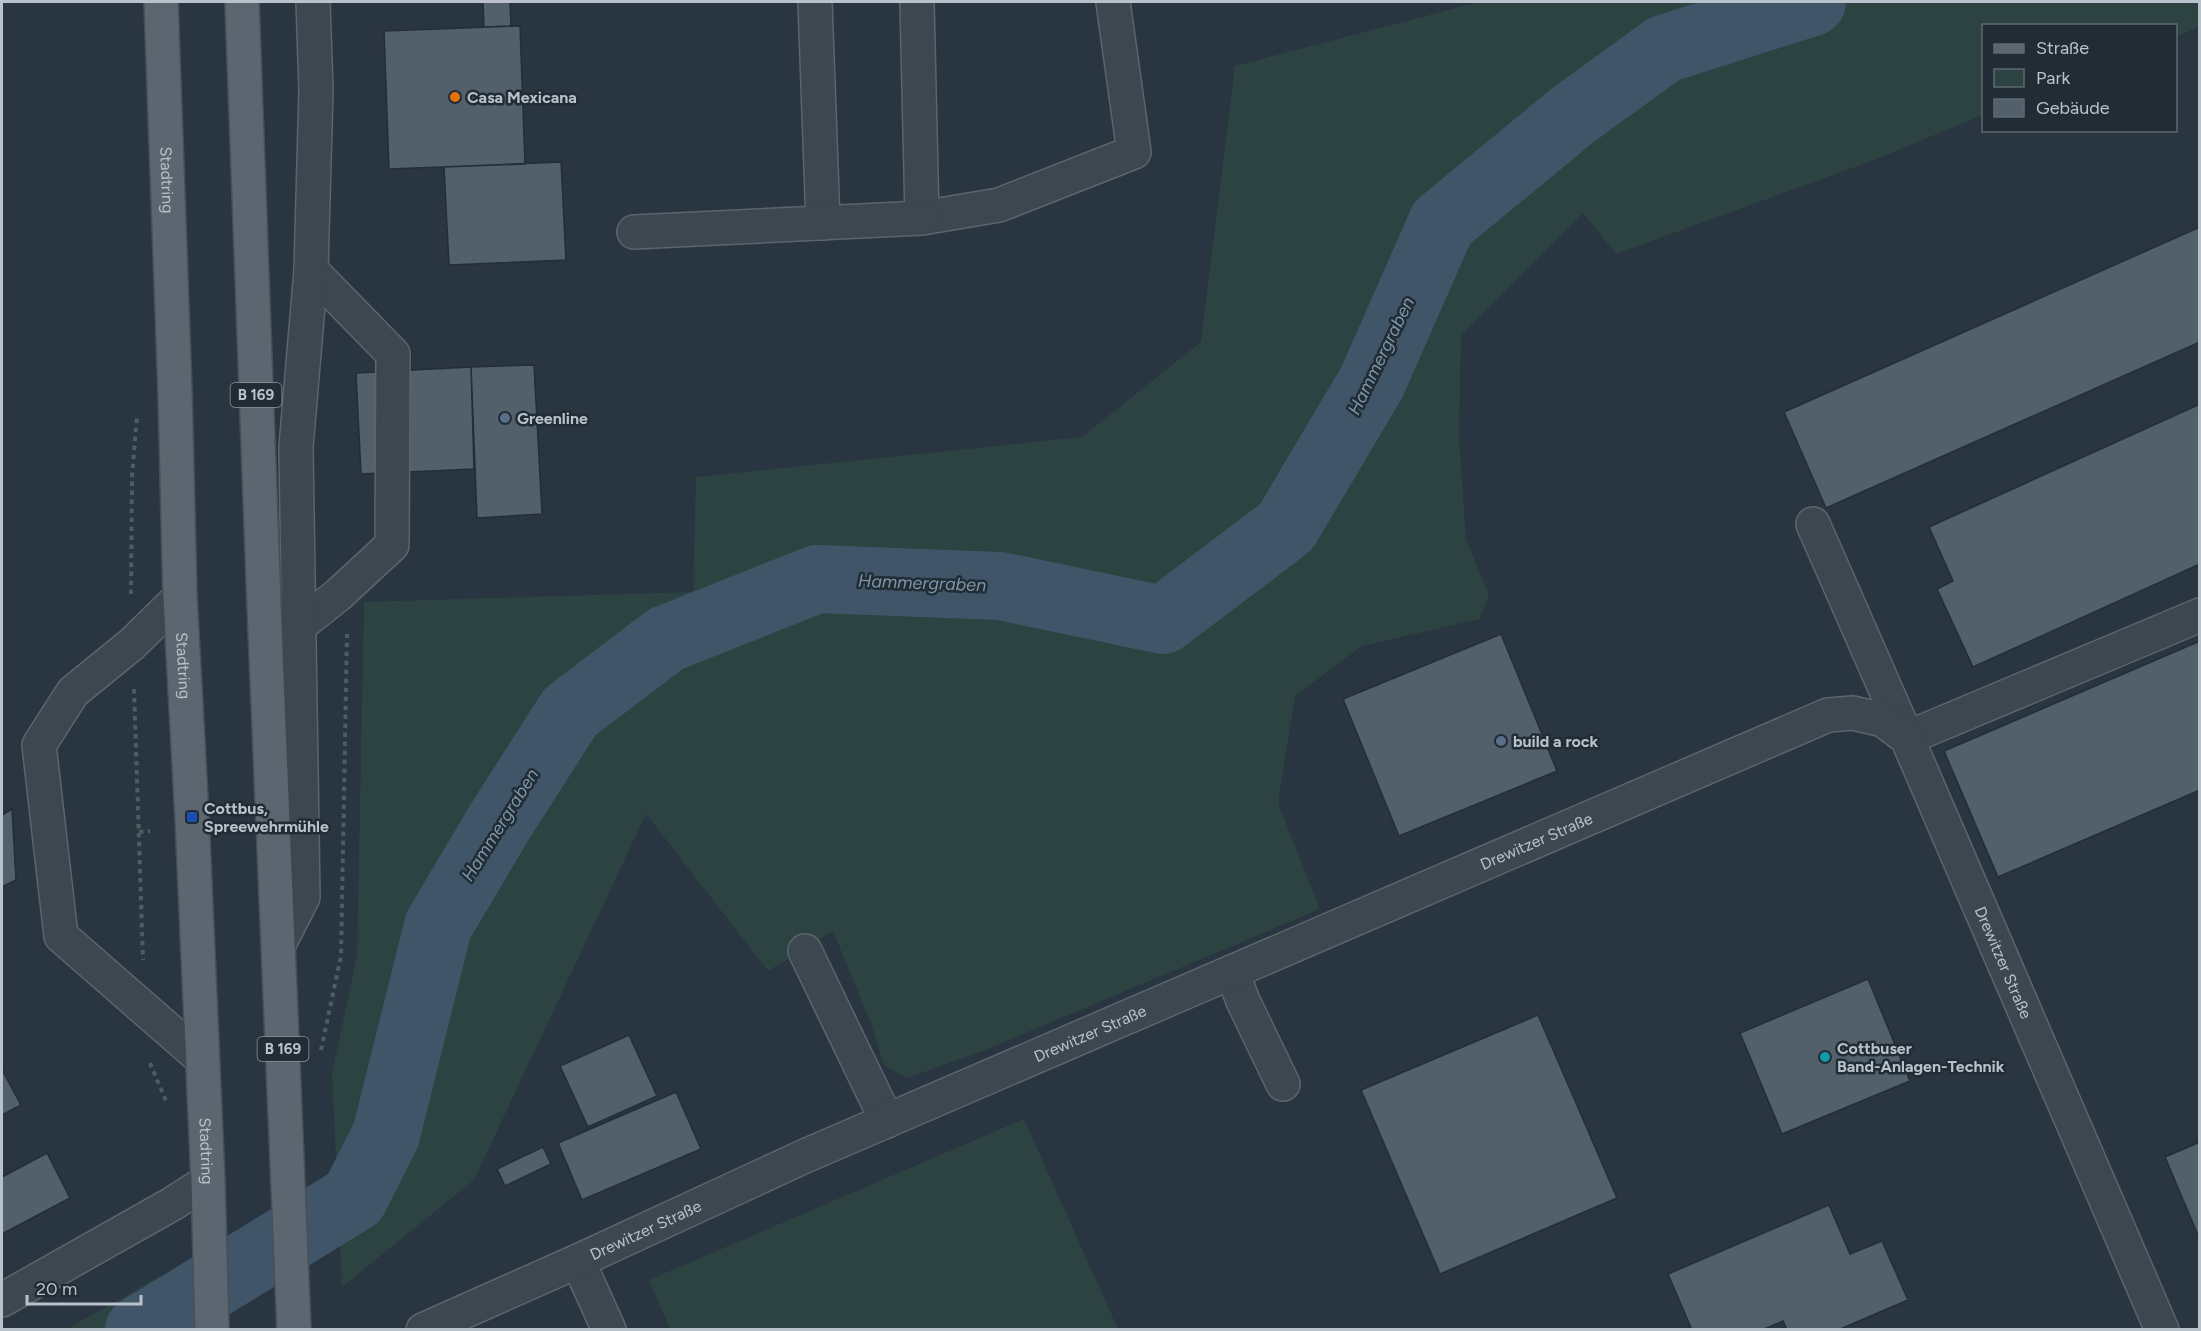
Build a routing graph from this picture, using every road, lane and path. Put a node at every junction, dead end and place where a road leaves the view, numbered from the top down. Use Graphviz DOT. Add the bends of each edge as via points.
graph roads {
  1 [pos="161,2"];
  2 [pos="242,2"];
  3 [pos="313,2"];
  4 [pos="815,2"];
  5 [pos="917,2"];
  6 [pos="1113,2"];
  7 [pos="922,218"];
  8 [pos="823,223"];
  9 [pos="634,232"];
  10 [pos="311,270"];
  11 [pos="1813,524"];
  12 [pos="180,597"];
  13 [pos="2199,615"];
  14 [pos="299,626"];
  15 [pos="1907,738"];
  16 [pos="150,831"];
  17 [pos="139,832"];
  18 [pos="279,944"];
  19 [pos="805,951"];
  20 [pos="1232,972"];
  21 [pos="202,1059"];
  22 [pos="1283,1084"];
  23 [pos="887,1120"];
  24 [pos="208,1194"];
  25 [pos="578,1261"];
  26 [pos="2,1300"];
  27 [pos="294,1328"];
  28 [pos="212,1329"];
  29 [pos="423,1329"];
  30 [pos="609,1329"];
  31 [pos="2162,1329"];
  1 -- 12 [label="main road, Stadtring"];
  2 -- 18 [label="main road, B 169"];
  3 -- 10 [label="street" via="316,90"];
  4 -- 8 [label="street"];
  5 -- 7 [label="street"];
  6 -- 7 [label="street" via="1134,152 999,205"];
  7 -- 8 [label="street"];
  8 -- 9 [label="street"];
  10 -- 14 [label="street" via="296,447"];
  10 -- 14 [label="street" via="393,354 392,545"];
  11 -- 15 [label="street"];
  12 -- 21 [label="main road, Stadtring"];
  12 -- 21 [label="street" via="132,644 73,692 39,745 61,936"];
  13 -- 15 [label="street"];
  14 -- 18 [label="street" via="303,897"];
  15 -- 20 [label="street, Drewitzer Straße" via="1883,720 1853,713 1828,715"];
  15 -- 31 [label="street, Drewitzer Straße"];
  16 -- 17 [label="path"];
  18 -- 27 [label="main road, B 169"];
  19 -- 23 [label="street"];
  20 -- 22 [label="street"];
  20 -- 23 [label="street, Drewitzer Straße"];
  21 -- 24 [label="main road, Stadtring"];
  23 -- 25 [label="street, Drewitzer Straße"];
  24 -- 26 [label="street" via="172,1204"];
  24 -- 28 [label="main road, Stadtring"];
  25 -- 29 [label="street, Drewitzer Straße"];
  25 -- 30 [label="street, Drewitzer Straße"];
}
